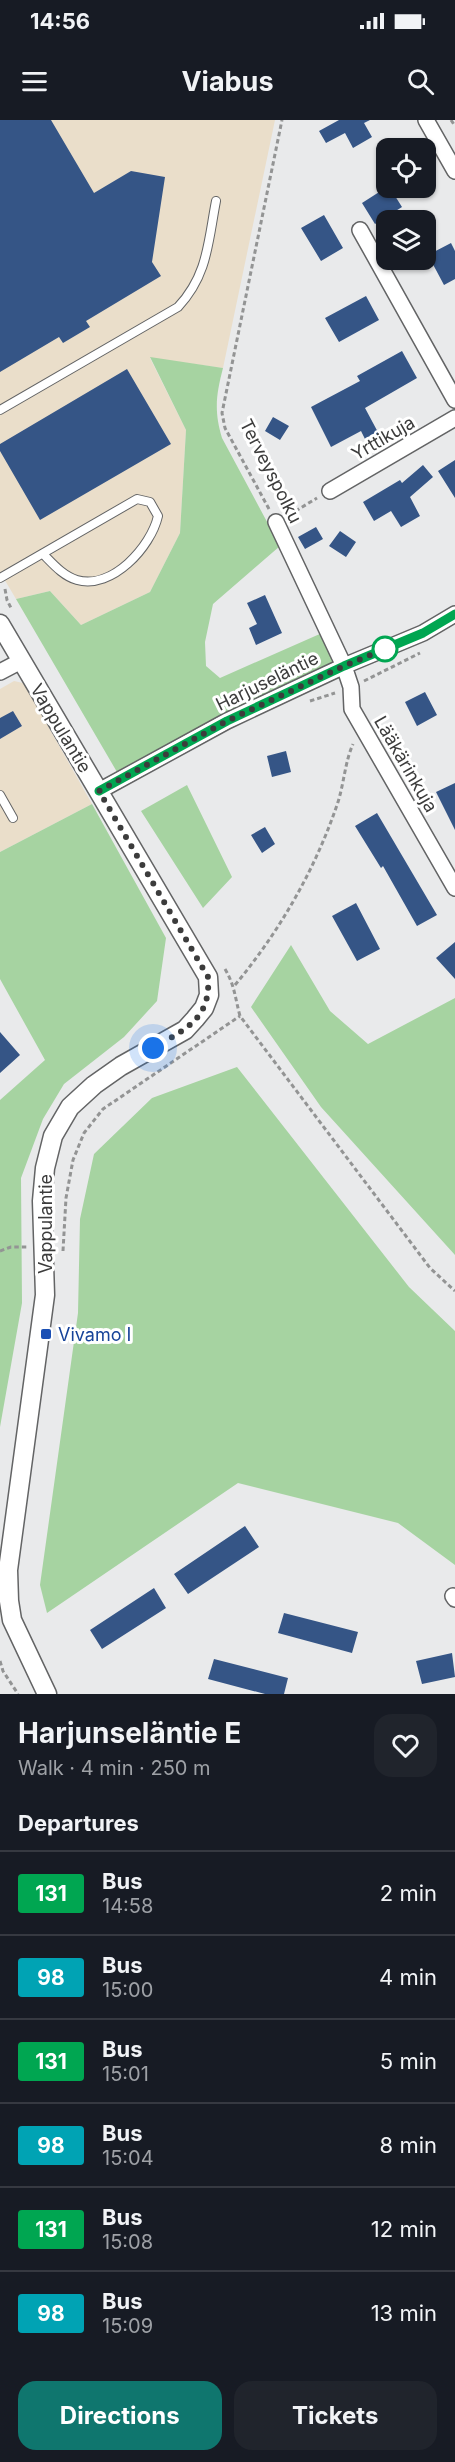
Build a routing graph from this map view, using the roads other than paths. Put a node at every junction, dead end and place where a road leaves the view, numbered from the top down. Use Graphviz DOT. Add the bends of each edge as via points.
graph roads {
  1 [pos="426,120"];
  2 [pos="455,171"];
  3 [pos="216,201"];
  4 [pos="360,230"];
  5 [pos="455,400"];
  6 [pos="0,410"];
  7 [pos="455,418"];
  8 [pos="330,491"];
  9 [pos="276,522"];
  10 [pos="43,554"];
  11 [pos="0,578"];
  12 [pos="455,614"];
  13 [pos="0,624"];
  14 [pos="21,661"];
  15 [pos="344,666"];
  16 [pos="0,672"];
  17 [pos="351,687"];
  18 [pos="99,791"];
  19 [pos="0,795"];
  20 [pos="13,818"];
  21 [pos="455,888"];
  22 [pos="4,1573"];
  23 [pos="47,1694"];
  1 -- 2 [label="street"];
  3 -- 6 [label="lane" via="202,272 193,292 178,307"];
  4 -- 5 [label="street"];
  7 -- 8 [label="street, Yrttikuja"];
  9 -- 15 [label="street, Terveyspolku"];
  10 -- 10 [label="lane" via="137,500 150,502 158,516 154,532 119,572 102,579 77,580 60,572"];
  10 -- 11 [label="lane"];
  12 -- 15 [label="street, Harjuseläntie" via="423,633"];
  13 -- 14 [label="street, Vappulantie"];
  14 -- 16 [label="street"];
  14 -- 18 [label="street, Vappulantie"];
  15 -- 17 [label="street, Terveyspolku"];
  15 -- 18 [label="street, Harjuseläntie" via="227,721"];
  17 -- 21 [label="street, Lääkärinkuja" via="352,709"];
  18 -- 22 [label="street, Vappulantie" via="208,977 209,995 204,1008 184,1030 94,1085 70,1107 53,1136 42,1201 54,1251"];
  19 -- 20 [label="lane"];
  22 -- 23 [label="street, Vappulantie" via="12,1620"];
}
